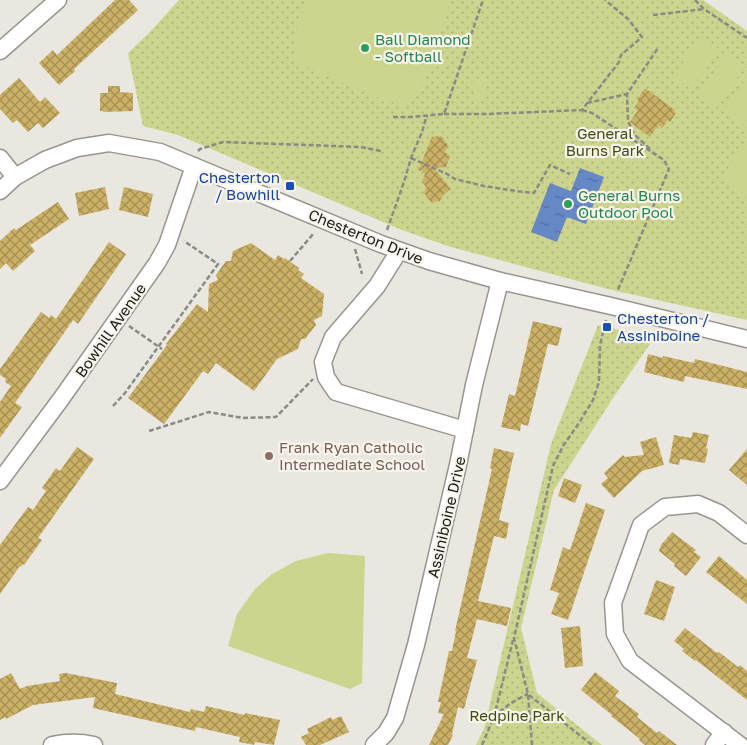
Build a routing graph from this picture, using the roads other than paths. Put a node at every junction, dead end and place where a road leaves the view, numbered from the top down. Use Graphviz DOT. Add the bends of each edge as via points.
graph roads {
  1 [pos="58,0"];
  2 [pos="0,51"];
  3 [pos="0,158"];
  4 [pos="191,164"];
  5 [pos="15,177"];
  6 [pos="0,191"];
  7 [pos="398,250"];
  8 [pos="500,281"];
  9 [pos="747,339"];
  10 [pos="465,430"];
  11 [pos="0,481"];
  12 [pos="747,535"];
  13 [pos="724,732"];
  14 [pos="52,745"];
  15 [pos="94,745"];
  16 [pos="374,745"];
  17 [pos="714,745"];
  18 [pos="740,745"];
  1 -- 2 [label="street"];
  3 -- 5 [label="street"];
  4 -- 5 [label="street, Chesterton Drive" via="160,152 109,143 78,148 45,160"];
  4 -- 7 [label="street, Chesterton Drive"];
  4 -- 11 [label="street, Bowhill Avenue" via="167,245 157,264"];
  5 -- 6 [label="street, Chesterton Drive"];
  7 -- 8 [label="street, Chesterton Drive"];
  7 -- 10 [label="street" via="377,286 333,338 323,362 326,377 336,392"];
  8 -- 9 [label="street, Chesterton Drive"];
  8 -- 10 [label="street, Assiniboine Drive"];
  10 -- 16 [label="street, Assiniboine Drive" via="416,645 395,718"];
  12 -- 13 [label="street" via="719,512 698,504 665,507 641,525 614,603 615,634 630,661"];
  13 -- 17 [label="street"];
  13 -- 18 [label="street"];
  14 -- 15 [label="street" via="66,742"];
}
